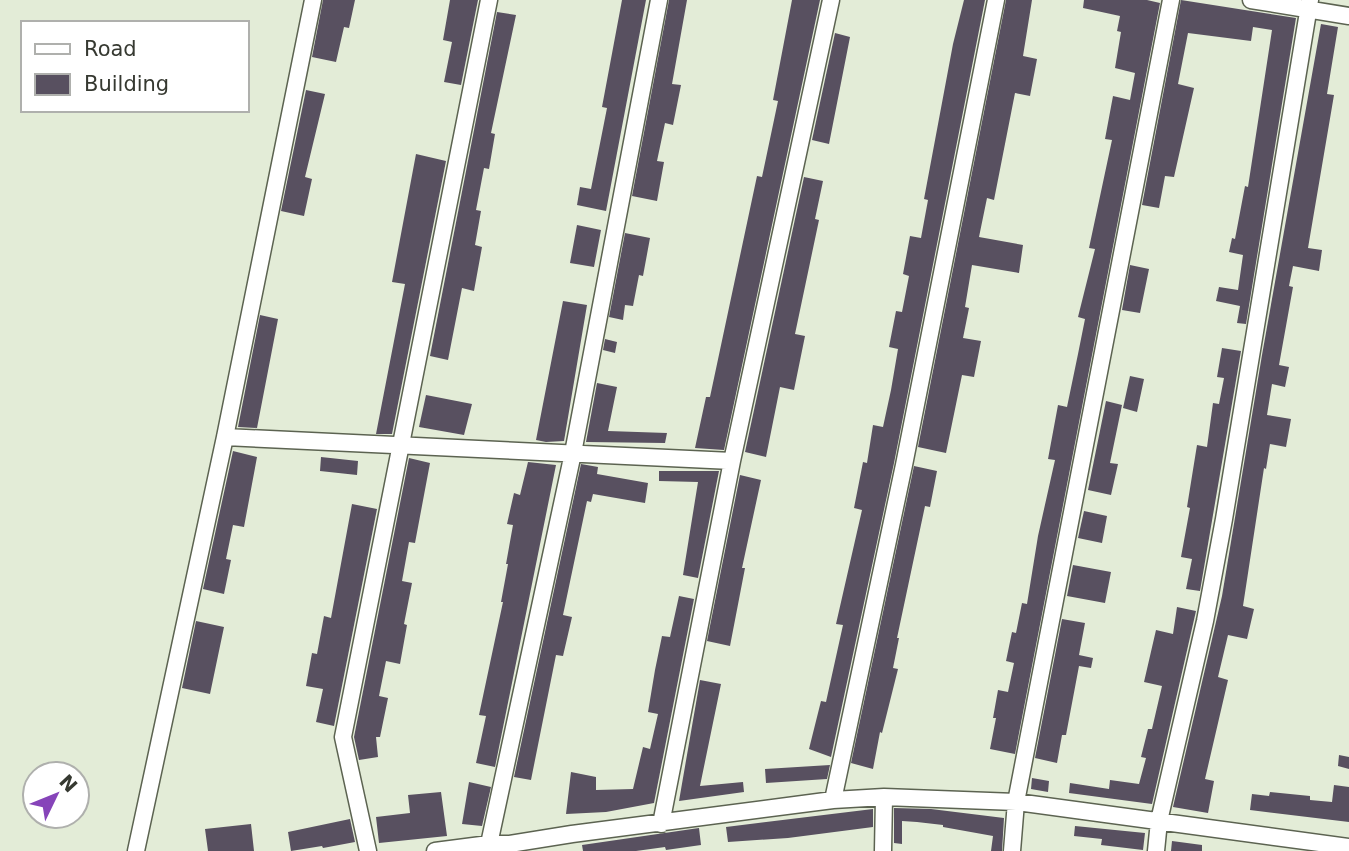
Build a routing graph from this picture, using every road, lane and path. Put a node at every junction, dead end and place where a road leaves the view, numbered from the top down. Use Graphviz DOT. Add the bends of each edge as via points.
graph roads {
  1 [pos="313,0"];
  2 [pos="489,0"];
  3 [pos="659,0"];
  4 [pos="831,0"];
  5 [pos="996,0"];
  6 [pos="1171,0"];
  7 [pos="1251,0"];
  8 [pos="1309,5"];
  9 [pos="1349,16"];
  10 [pos="225,437"];
  11 [pos="399,445"];
  12 [pos="573,453"];
  13 [pos="732,461"];
  14 [pos="884,797"];
  15 [pos="833,800"];
  16 [pos="1016,802"];
  17 [pos="1159,821"];
  18 [pos="661,824"];
  19 [pos="489,844"];
  20 [pos="511,847"];
  21 [pos="1349,847"];
  22 [pos="136,851"];
  23 [pos="368,851"];
  24 [pos="435,851"];
  25 [pos="883,851"];
  26 [pos="1012,851"];
  27 [pos="1156,851"];
  1 -- 10 [label="street"];
  2 -- 11 [label="street"];
  3 -- 12 [label="street"];
  4 -- 13 [label="street"];
  5 -- 15 [label="street"];
  6 -- 16 [label="street"];
  7 -- 8 [label="street"];
  8 -- 9 [label="street"];
  8 -- 17 [label="street" via="1213,583"];
  10 -- 11 [label="street"];
  10 -- 22 [label="street"];
  11 -- 12 [label="street"];
  11 -- 23 [label="street" via="343,737"];
  12 -- 13 [label="street"];
  12 -- 19 [label="street"];
  13 -- 18 [label="street"];
  14 -- 15 [label="street"];
  14 -- 16 [label="street"];
  14 -- 25 [label="street"];
  15 -- 18 [label="street"];
  16 -- 17 [label="street"];
  16 -- 26 [label="street"];
  17 -- 21 [label="street"];
  17 -- 27 [label="street"];
  18 -- 20 [label="street" via="572,834"];
  19 -- 20 [label="street"];
  19 -- 24 [label="street"];
}
